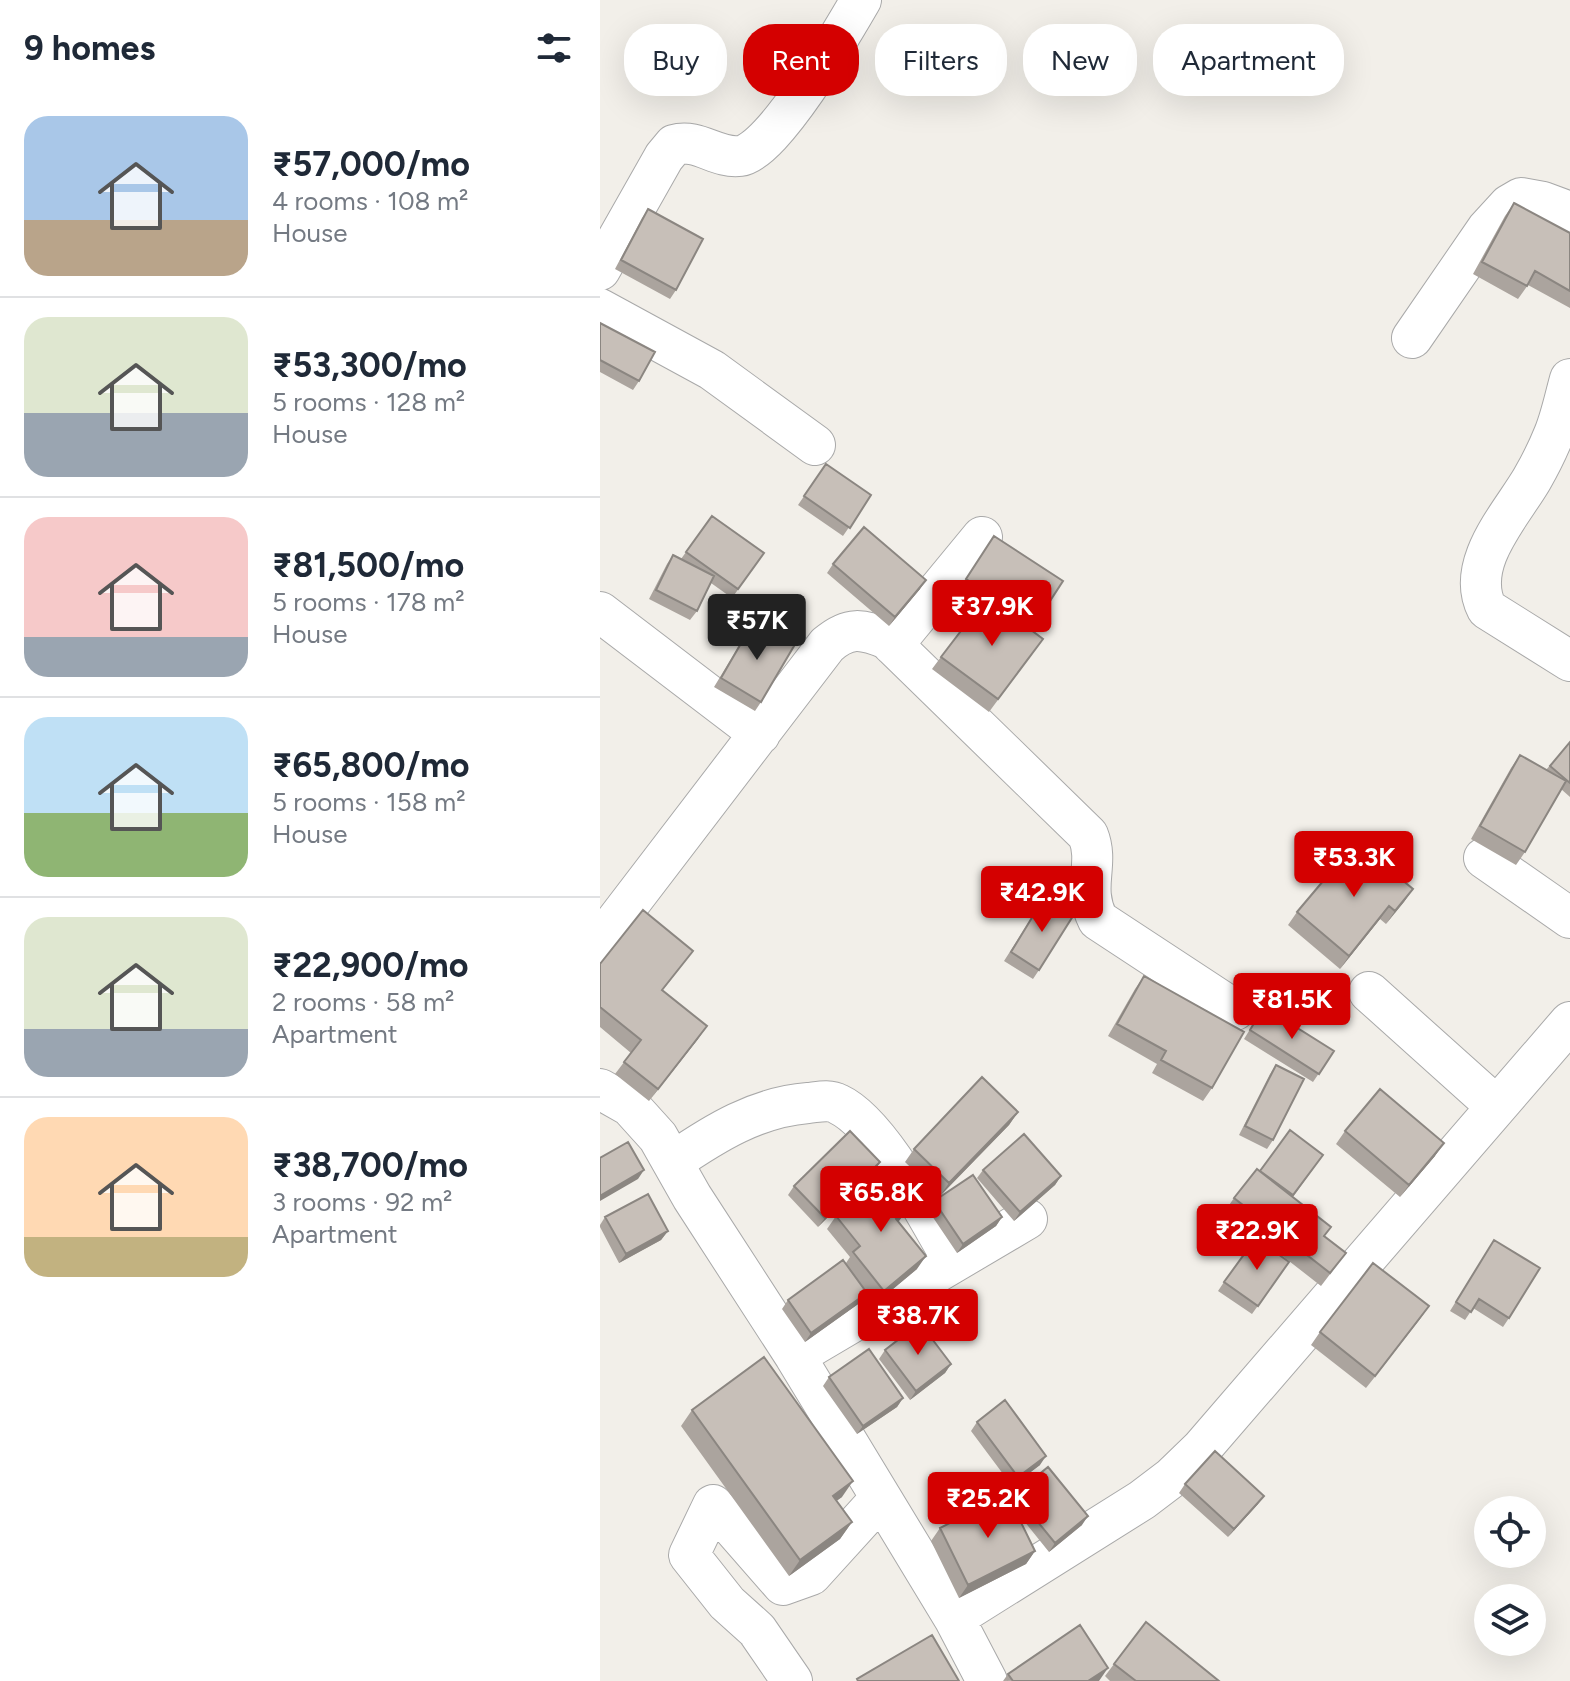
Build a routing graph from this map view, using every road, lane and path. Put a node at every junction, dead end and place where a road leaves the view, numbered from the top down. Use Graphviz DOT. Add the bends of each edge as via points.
graph roads {
  1 [pos="861,0"];
  2 [pos="1570,212"];
  3 [pos="614,214"];
  4 [pos="600,270"];
  5 [pos="600,309"];
  6 [pos="1412,338"];
  7 [pos="1570,379"];
  8 [pos="815,445"];
  9 [pos="982,537"];
  10 [pos="600,612"];
  11 [pos="893,645"];
  12 [pos="1570,661"];
  13 [pos="760,734"];
  14 [pos="1484,858"];
  15 [pos="1570,918"];
  16 [pos="600,942"];
  17 [pos="1369,992"];
  18 [pos="1235,1010"];
  19 [pos="1570,1022"];
  20 [pos="600,1089"];
  21 [pos="1496,1106"];
  22 [pos="674,1161"];
  23 [pos="1027,1219"];
  24 [pos="954,1262"];
  25 [pos="795,1356"];
  26 [pos="880,1499"];
  27 [pos="954,1618"];
  28 [pos="792,1681"];
  29 [pos="987,1681"];
  1 -- 3 [label="street" via="811,82 761,144 741,156 692,143 674,145"];
  2 -- 6 [label="street" via="1521,198 1509,205"];
  3 -- 4 [label="street"];
  5 -- 8 [label="street" via="712,370"];
  7 -- 12 [label="street" via="1555,432 1501,526 1480,584 1487,609"];
  9 -- 11 [label="street"];
  10 -- 13 [label="street"];
  11 -- 13 [label="street" via="863,630 840,633"];
  11 -- 18 [label="street" via="1088,835 1093,848 1090,905 1098,920"];
  13 -- 16 [label="street"];
  14 -- 15 [label="street"];
  17 -- 21 [label="street"];
  19 -- 21 [label="street"];
  20 -- 22 [label="street" via="630,1106"];
  21 -- 27 [label="street" via="1171,1478"];
  22 -- 24 [label="street" via="751,1115 797,1104 838,1103 881,1143"];
  22 -- 25 [label="street"];
  23 -- 24 [label="street"];
  24 -- 25 [label="street"];
  25 -- 26 [label="street"];
  26 -- 27 [label="street"];
  26 -- 28 [label="street" via="811,1575 783,1585 713,1505 695,1542 689,1555 727,1603 757,1630"];
  27 -- 29 [label="street"];
}
